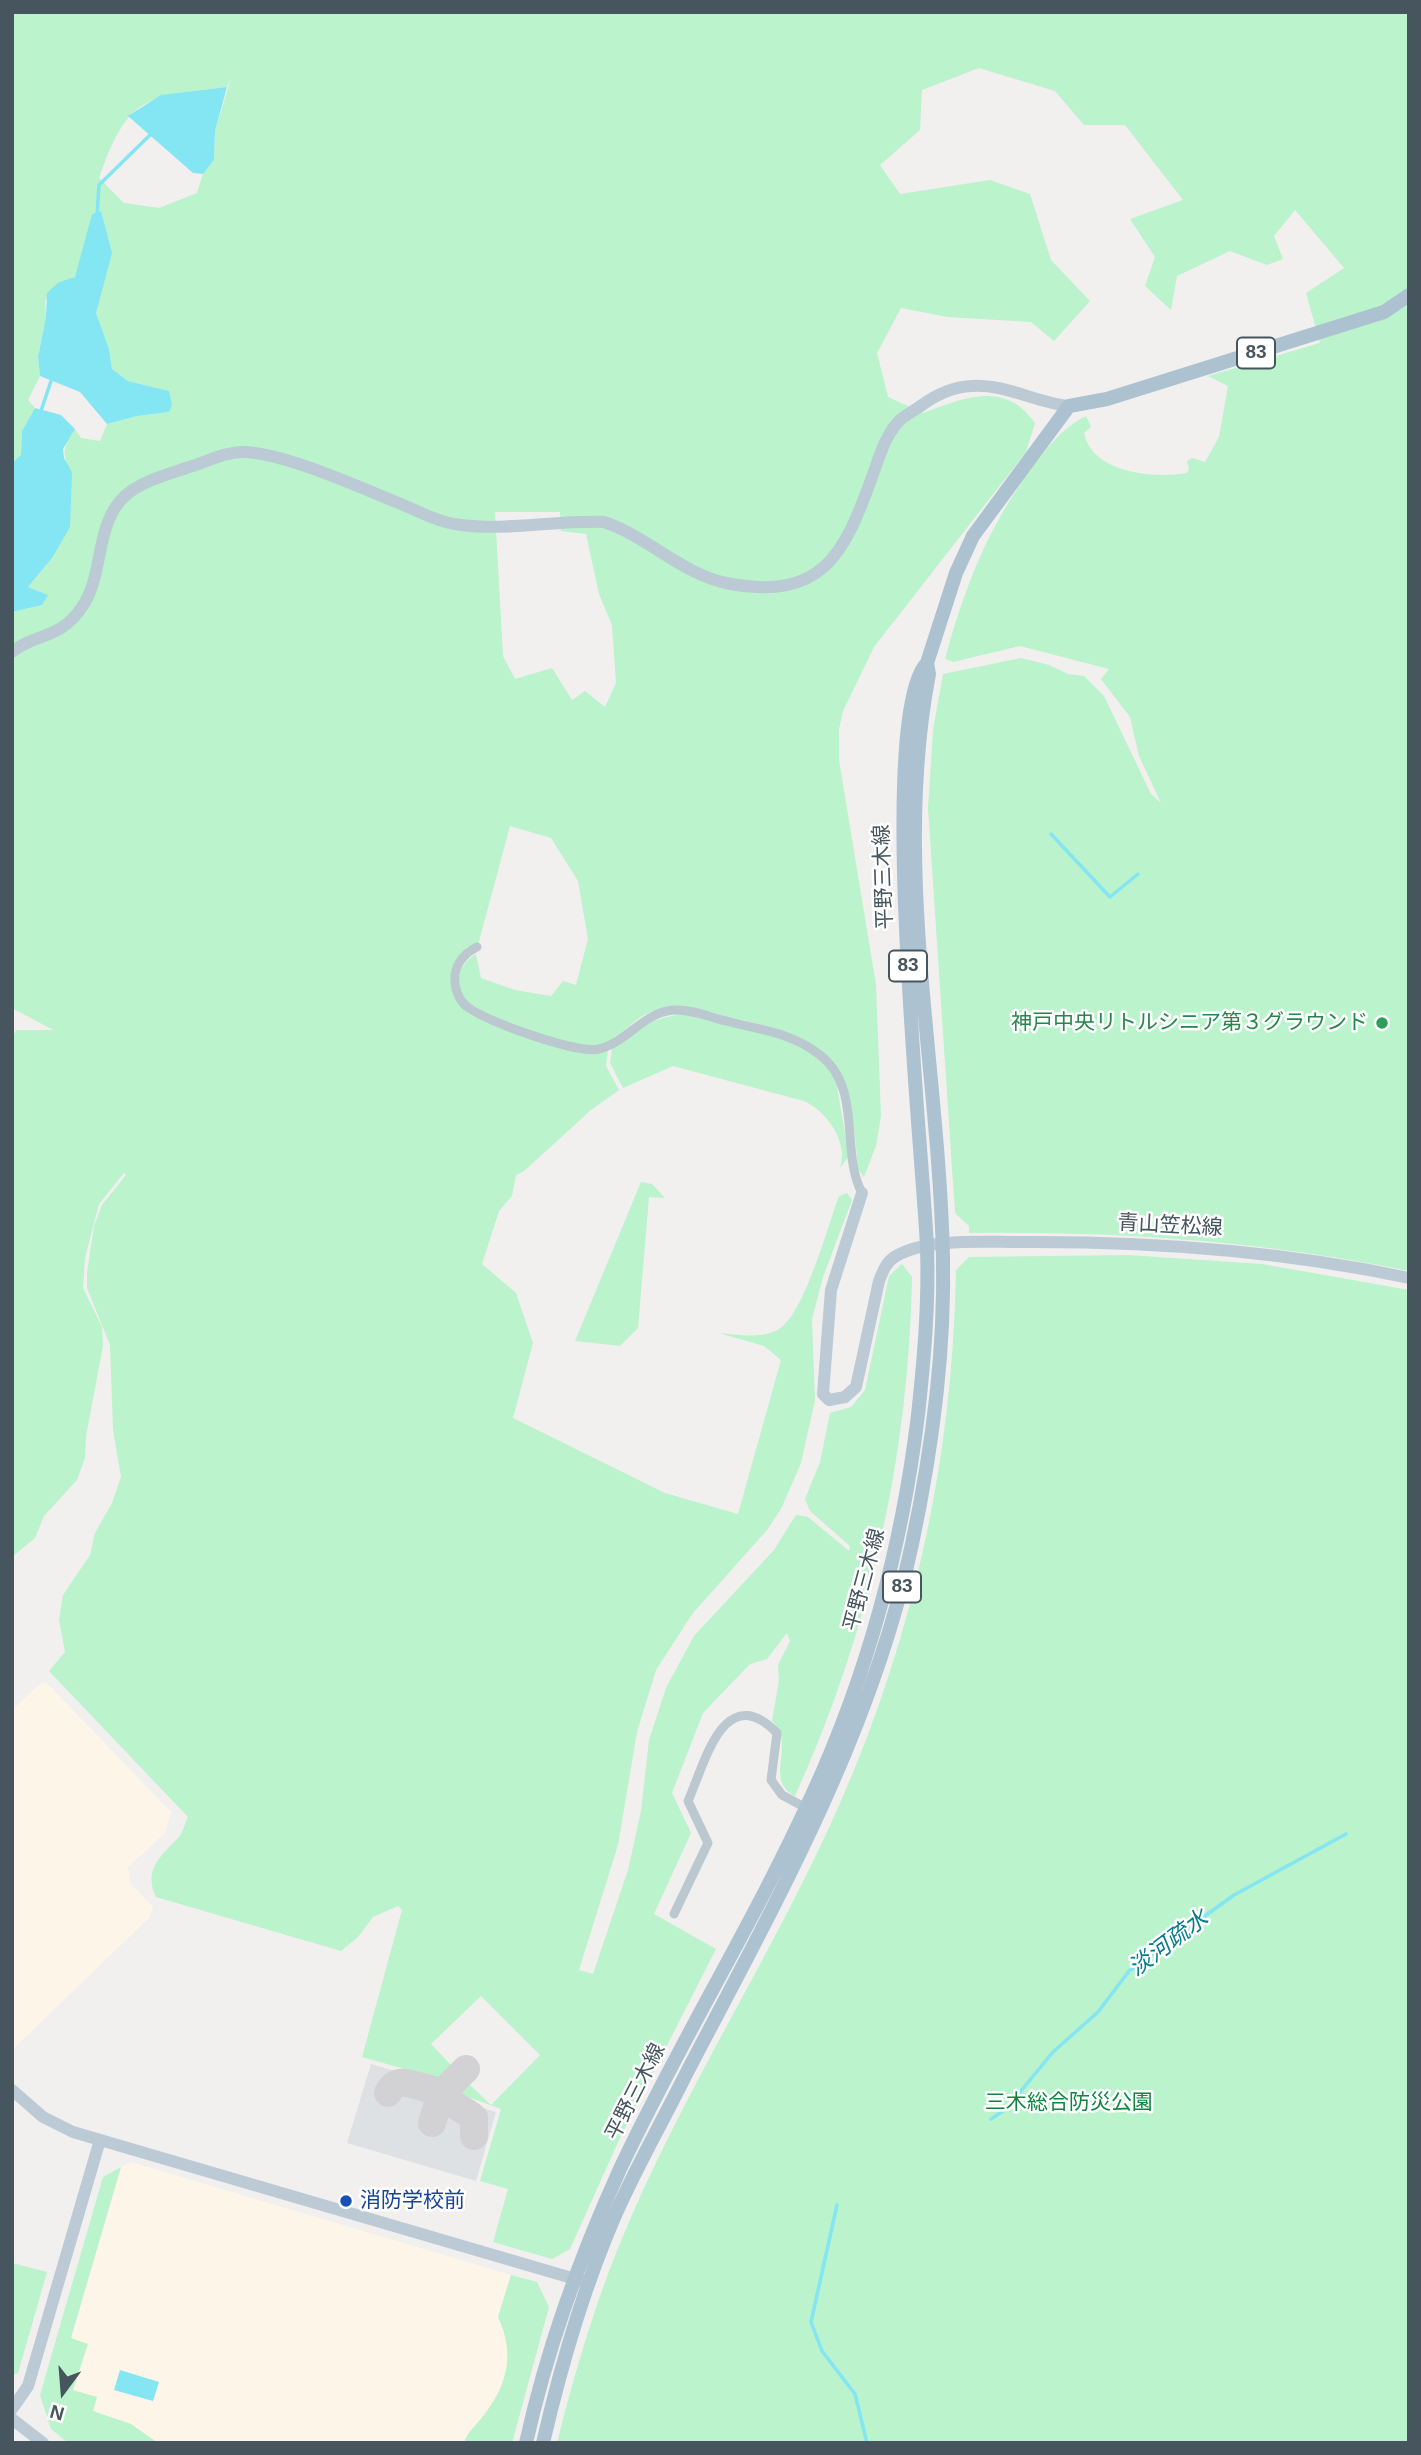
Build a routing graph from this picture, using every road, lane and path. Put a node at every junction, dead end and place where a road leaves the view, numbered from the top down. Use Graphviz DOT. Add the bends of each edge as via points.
graph roads {
  1 [pos="1409,295"];
  2 [pos="1069,406"];
  3 [pos="12,652"];
  4 [pos="927,663"];
  5 [pos="477,947"];
  6 [pos="862,1193"];
  7 [pos="942,1245"];
  8 [pos="927,1247"];
  9 [pos="1409,1278"];
  10 [pos="806,1808"];
  11 [pos="674,1914"];
  12 [pos="12,2090"];
  13 [pos="100,2140"];
  14 [pos="574,2279"];
  15 [pos="589,2284"];
  16 [pos="12,2409"];
  17 [pos="12,2419"];
  18 [pos="43,2443"];
  19 [pos="526,2443"];
  20 [pos="543,2443"];
  1 -- 2 [label="main road, 83" via="1384,312 1114,397"];
  2 -- 3 [label="street" via="979,386 948,391 925,403 900,421 882,449 844,547 814,577 778,586 728,584 706,577 624,528 604,522 459,525 268,457 244,452 223,456 153,480 127,495 107,527 81,609 53,634"];
  2 -- 4 [label="main road, 平野三木線 / 83" via="973,536"];
  4 -- 7 [label="main road, 平野三木線 / 83" via="915,767 915,843"];
  4 -- 8 [label="main road, 平野三木線 / 83" via="917,672 906,735 902,828"];
  5 -- 6 [label="street" via="464,955 456,972 456,988 464,1004 567,1046 599,1049 649,1018 674,1010 770,1030 804,1044 828,1062 841,1083 853,1151 851,1170"];
  6 -- 8 [label="street, 青山笠松線" via="829,1301 825,1398 839,1399 856,1387 886,1265 901,1254"];
  7 -- 8 [label="street, 青山笠松線"];
  7 -- 9 [label="street, 青山笠松線" via="1052,1241 1174,1244 1296,1257"];
  7 -- 15 [label="main road, 平野三木線 / 83" via="940,1349 932,1432 912,1547 874,1681 819,1816 623,2198"];
  8 -- 10 [label="main road, 平野三木線 / 83" via="926,1346 900,1528 856,1685"];
  10 -- 11 [label="street" via="782,1795 771,1780 777,1733 743,1714 729,1718 719,1730 688,1801 708,1843"];
  10 -- 14 [label="main road, 平野三木線 / 83" via="627,2154"];
  12 -- 13 [label="street" via="50,2121"];
  13 -- 14 [label="street"];
  13 -- 16 [label="street" via="28,2386"];
  14 -- 15 [label="street"];
  14 -- 19 [label="main road, 平野三木線 / 83"];
  15 -- 20 [label="main road, 平野三木線 / 83"];
  17 -- 18 [label="street"];
}
